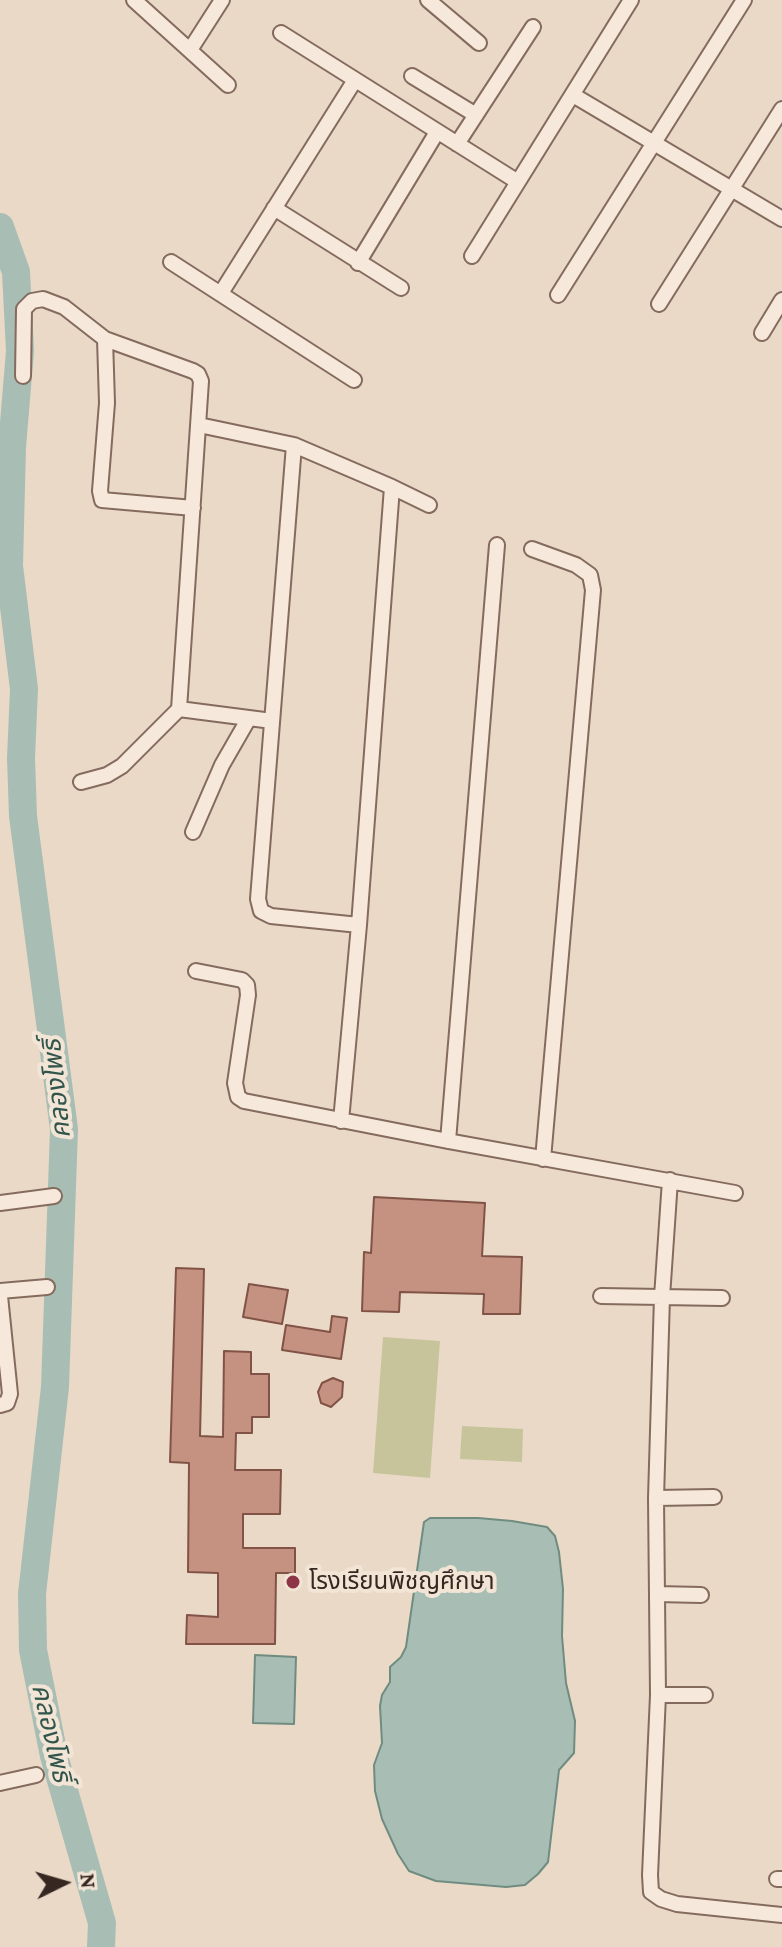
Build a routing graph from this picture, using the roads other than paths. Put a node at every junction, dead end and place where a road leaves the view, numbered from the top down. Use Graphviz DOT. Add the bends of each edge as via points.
graph roads {
  1 [pos="134,0"];
  2 [pos="222,0"];
  3 [pos="428,0"];
  4 [pos="631,0"];
  5 [pos="744,0"];
  6 [pos="533,27"];
  7 [pos="281,33"];
  8 [pos="479,43"];
  9 [pos="190,50"];
  10 [pos="412,76"];
  11 [pos="355,80"];
  12 [pos="228,85"];
  13 [pos="573,95"];
  14 [pos="782,109"];
  15 [pos="476,115"];
  16 [pos="437,132"];
  17 [pos="654,143"];
  18 [pos="457,144"];
  19 [pos="518,182"];
  20 [pos="732,189"];
  21 [pos="274,208"];
  22 [pos="782,219"];
  23 [pos="472,256"];
  24 [pos="171,262"];
  25 [pos="358,263"];
  26 [pos="401,288"];
  27 [pos="221,293"];
  28 [pos="558,295"];
  29 [pos="782,300"];
  30 [pos="659,304"];
  31 [pos="762,333"];
  32 [pos="105,339"];
  33 [pos="23,376"];
  34 [pos="354,380"];
  35 [pos="199,425"];
  36 [pos="294,445"];
  37 [pos="392,487"];
  38 [pos="429,505"];
  39 [pos="193,508"];
  40 [pos="497,545"];
  41 [pos="532,549"];
  42 [pos="179,709"];
  43 [pos="249,718"];
  44 [pos="272,721"];
  45 [pos="81,782"];
  46 [pos="193,832"];
  47 [pos="359,925"];
  48 [pos="196,971"];
  49 [pos="341,1121"];
  50 [pos="448,1141"];
  51 [pos="543,1159"];
  52 [pos="670,1180"];
  53 [pos="735,1193"];
  54 [pos="54,1196"];
  55 [pos="0,1203"];
  56 [pos="47,1287"];
  57 [pos="0,1294"];
  58 [pos="601,1296"];
  59 [pos="662,1297"];
  60 [pos="722,1298"];
  61 [pos="0,1405"];
  62 [pos="714,1497"];
  63 [pos="656,1498"];
  64 [pos="657,1594"];
  65 [pos="701,1595"];
  66 [pos="658,1695"];
  67 [pos="705,1695"];
  68 [pos="36,1775"];
  69 [pos="0,1783"];
  70 [pos="782,1915"];
  1 -- 9 [label="street"];
  2 -- 9 [label="street"];
  3 -- 8 [label="street"];
  4 -- 13 [label="street"];
  5 -- 17 [label="street"];
  6 -- 15 [label="street"];
  7 -- 11 [label="street"];
  9 -- 12 [label="street"];
  10 -- 15 [label="street"];
  11 -- 16 [label="street"];
  11 -- 21 [label="street"];
  13 -- 17 [label="street"];
  13 -- 19 [label="street"];
  14 -- 20 [label="street"];
  15 -- 18 [label="street"];
  16 -- 18 [label="street"];
  16 -- 25 [label="street"];
  17 -- 20 [label="street"];
  17 -- 28 [label="street"];
  18 -- 19 [label="street"];
  19 -- 23 [label="street"];
  20 -- 22 [label="street"];
  20 -- 30 [label="street"];
  21 -- 25 [label="street"];
  21 -- 27 [label="street"];
  24 -- 27 [label="street"];
  25 -- 26 [label="street"];
  27 -- 34 [label="street"];
  29 -- 31 [label="street"];
  32 -- 33 [label="street" via="64,307 32,301 24,309"];
  32 -- 35 [label="street" via="198,374"];
  32 -- 39 [label="street" via="102,500"];
  35 -- 36 [label="street"];
  35 -- 39 [label="street"];
  36 -- 37 [label="street"];
  36 -- 44 [label="street"];
  37 -- 38 [label="street"];
  37 -- 47 [label="street"];
  39 -- 42 [label="street"];
  40 -- 50 [label="street"];
  41 -- 51 [label="street" via="576,565 590,575 593,590"];
  42 -- 43 [label="street"];
  42 -- 45 [label="street" via="122,766"];
  43 -- 44 [label="street"];
  43 -- 46 [label="street"];
  44 -- 47 [label="street" via="261,911"];
  47 -- 49 [label="street"];
  48 -- 49 [label="street" via="247,985 235,1083 238,1097"];
  49 -- 50 [label="street"];
  50 -- 51 [label="street"];
  51 -- 52 [label="street"];
  52 -- 53 [label="street"];
  52 -- 59 [label="street"];
  54 -- 55 [label="street"];
  56 -- 57 [label="street"];
  57 -- 61 [label="street" via="10,1394"];
  58 -- 59 [label="street"];
  59 -- 60 [label="street"];
  59 -- 63 [label="street"];
  62 -- 63 [label="street"];
  63 -- 64 [label="street"];
  64 -- 65 [label="street"];
  64 -- 66 [label="street"];
  66 -- 67 [label="street"];
  66 -- 70 [label="street" via="651,1892 677,1904"];
  68 -- 69 [label="street"];
}
